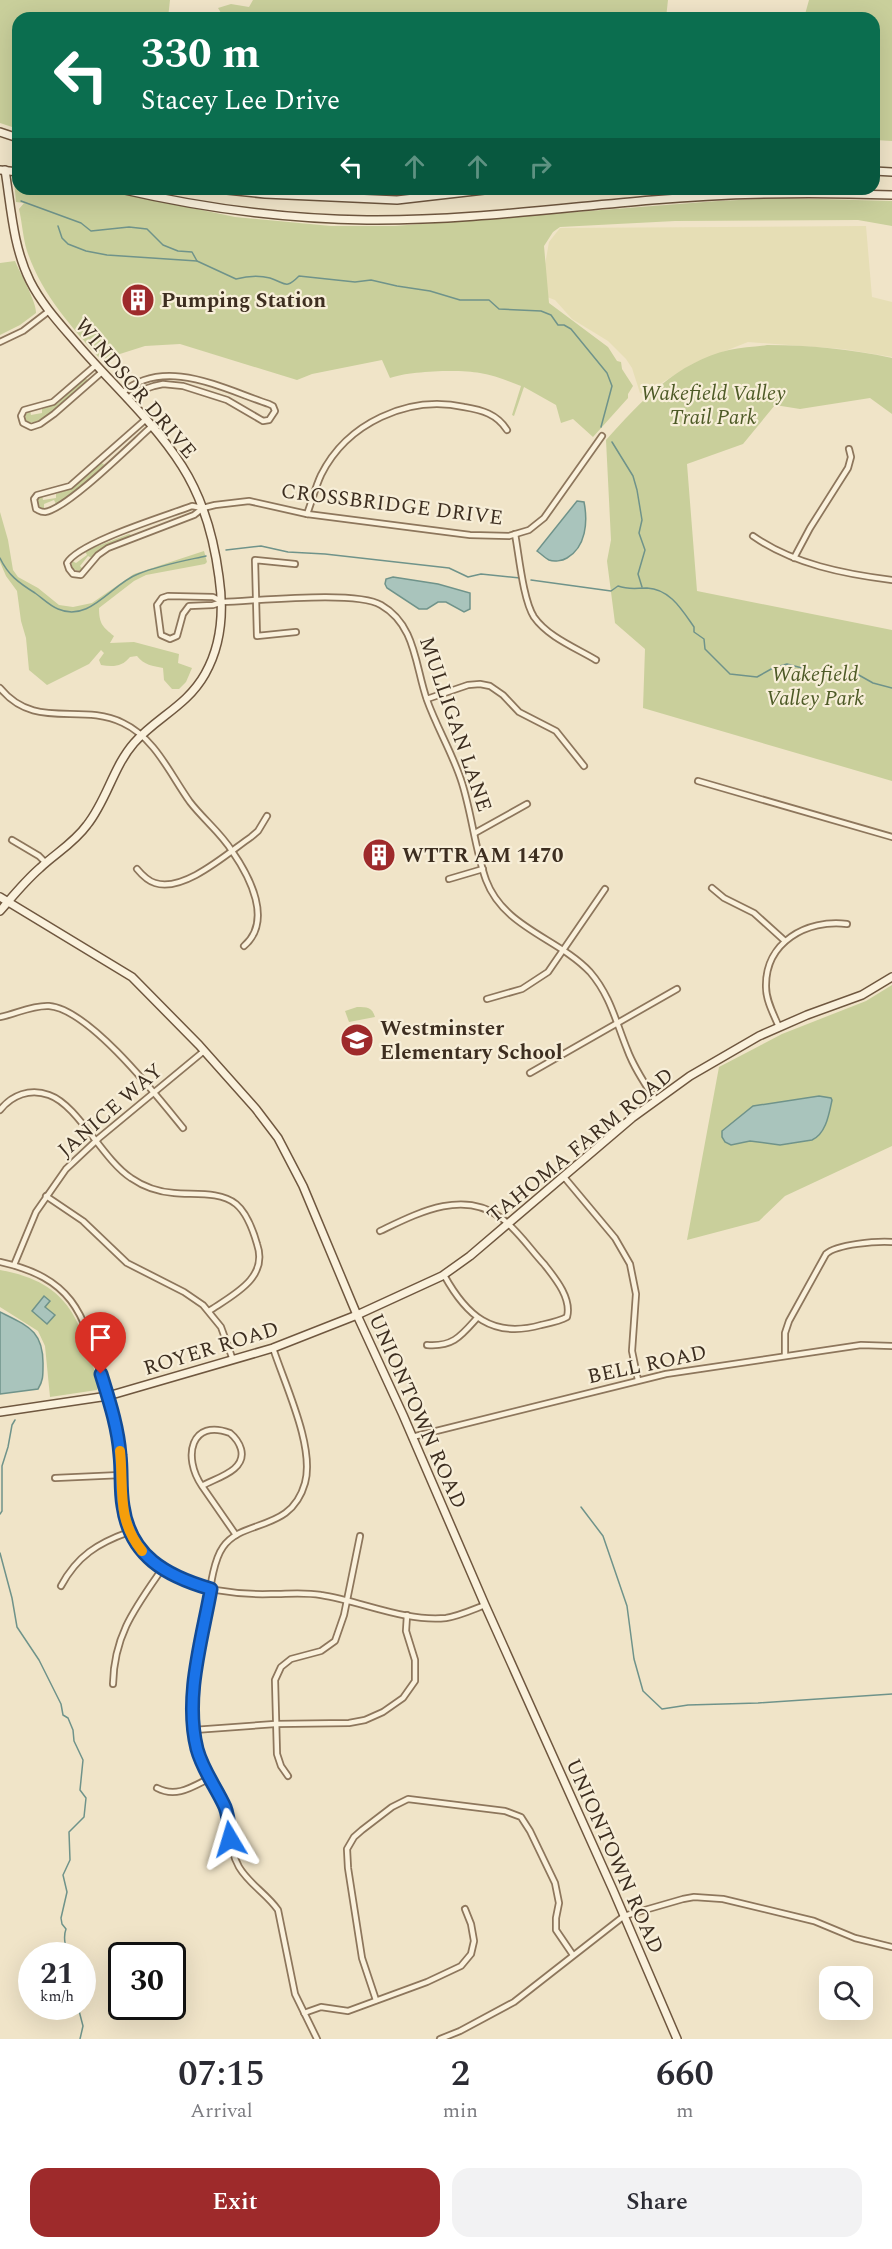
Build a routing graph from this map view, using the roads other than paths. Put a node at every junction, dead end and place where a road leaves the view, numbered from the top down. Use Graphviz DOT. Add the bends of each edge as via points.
graph roads {
  1 [pos="3,170"];
  2 [pos="148,195"];
  3 [pos="335,195"];
  4 [pos="441,195"];
  5 [pos="892,195"];
  6 [pos="49,311"];
  7 [pos="0,342"];
  8 [pos="96,365"];
  9 [pos="102,372"];
  10 [pos="124,396"];
  11 [pos="145,420"];
  12 [pos="152,427"];
  13 [pos="507,430"];
  14 [pos="602,436"];
  15 [pos="849,449"];
  16 [pos="203,508"];
  17 [pos="307,514"];
  18 [pos="515,534"];
  19 [pos="753,536"];
  20 [pos="794,558"];
  21 [pos="294,564"];
  22 [pos="892,580"];
  23 [pos="257,601"];
  24 [pos="223,602"];
  25 [pos="296,632"];
  26 [pos="596,660"];
  27 [pos="0,688"];
  28 [pos="427,699"];
  29 [pos="143,734"];
  30 [pos="584,766"];
  31 [pos="698,780"];
  32 [pos="526,804"];
  33 [pos="267,816"];
  34 [pos="475,833"];
  35 [pos="892,837"];
  36 [pos="12,840"];
  37 [pos="232,850"];
  38 [pos="46,862"];
  39 [pos="137,869"];
  40 [pos="483,869"];
  41 [pos="449,879"];
  42 [pos="712,888"];
  43 [pos="605,889"];
  44 [pos="0,897"];
  45 [pos="8,902"];
  46 [pos="0,911"];
  47 [pos="847,924"];
  48 [pos="785,941"];
  49 [pos="244,946"];
  50 [pos="564,949"];
  51 [pos="892,977"];
  52 [pos="677,989"];
  53 [pos="487,999"];
  54 [pos="0,1017"];
  55 [pos="618,1024"];
  56 [pos="779,1028"];
  57 [pos="204,1051"];
  58 [pos="530,1073"];
  59 [pos="154,1093"];
  60 [pos="656,1101"];
  61 [pos="0,1110"];
  62 [pos="183,1128"];
  63 [pos="95,1141"];
  64 [pos="564,1177"];
  65 [pos="46,1196"];
  66 [pos="508,1224"];
  67 [pos="380,1231"];
  68 [pos="892,1242"];
  69 [pos="0,1262"];
  70 [pos="14,1265"];
  71 [pos="444,1275"];
  72 [pos="209,1311"];
  73 [pos="357,1315"];
  74 [pos="477,1318"];
  75 [pos="427,1345"];
  76 [pos="892,1346"];
  77 [pos="273,1348"];
  78 [pos="785,1355"];
  79 [pos="233,1360"];
  80 [pos="638,1380"];
  81 [pos="108,1396"];
  82 [pos="0,1412"];
  83 [pos="412,1437"];
  84 [pos="121,1475"];
  85 [pos="55,1478"];
  86 [pos="201,1485"];
  87 [pos="129,1532"];
  88 [pos="236,1535"];
  89 [pos="360,1536"];
  90 [pos="162,1569"];
  91 [pos="61,1586"];
  92 [pos="211,1589"];
  93 [pos="347,1600"];
  94 [pos="484,1605"];
  95 [pos="407,1615"];
  96 [pos="113,1684"];
  97 [pos="275,1724"];
  98 [pos="194,1730"];
  99 [pos="288,1776"];
  100 [pos="208,1779"];
  101 [pos="157,1788"];
  102 [pos="465,1909"];
  103 [pos="624,1916"];
  104 [pos="892,1947"];
  105 [pos="573,1955"];
  106 [pos="376,2000"];
  107 [pos="304,2013"];
  108 [pos="317,2039"];
  109 [pos="440,2039"];
  110 [pos="677,2039"];
  1 -- 6 [label="street, WINDSOR DRIVE" via="21,258"];
  2 -- 5 [label="street" via="252,214 366,220 496,214 711,196"];
  3 -- 4 [label="street" via="397,200"];
  6 -- 7 [label="street" via="23,331"];
  6 -- 8 [label="street, WINDSOR DRIVE"];
  8 -- 9 [label="street, WINDSOR DRIVE"];
  8 -- 9 [label="street" via="53,402 27,407 22,413 23,423 31,427 47,420"];
  9 -- 10 [label="street, WINDSOR DRIVE"];
  10 -- 10 [label="street" via="171,384 227,400 263,421 269,420 275,411 269,404 173,375 145,379"];
  10 -- 11 [label="street, WINDSOR DRIVE"];
  11 -- 12 [label="street, WINDSOR DRIVE"];
  11 -- 12 [label="street" via="70,486 37,495 36,509 46,511 64,503"];
  12 -- 16 [label="street, WINDSOR DRIVE" via="182,465"];
  13 -- 17 [label="street" via="495,416 452,404 418,405 389,413 359,430 335,453 321,474"];
  14 -- 18 [label="street, CROSSBRIDGE DRIVE" via="544,518 529,530"];
  15 -- 20 [label="street" via="848,468"];
  16 -- 16 [label="street, CROSSBRIDGE DRIVE" via="192,506 86,547 69,560 69,570 75,575 83,574 108,548"];
  16 -- 17 [label="street, CROSSBRIDGE DRIVE" via="249,501"];
  16 -- 24 [label="street, WINDSOR DRIVE"];
  17 -- 18 [label="street, CROSSBRIDGE DRIVE" via="471,535"];
  18 -- 26 [label="street" via="533,615 558,638"];
  19 -- 20 [label="street"];
  20 -- 22 [label="street"];
  21 -- 23 [label="street" via="255,560"];
  23 -- 24 [label="street, MULLIGAN LANE"];
  23 -- 25 [label="street" via="257,636"];
  23 -- 28 [label="street, MULLIGAN LANE" via="347,598 381,605 400,621 411,639"];
  24 -- 24 [label="street" via="213,597 162,598 157,605 160,635 170,639 177,636 189,606"];
  24 -- 29 [label="street, WINDSOR DRIVE" via="218,640 202,679 178,707"];
  27 -- 29 [label="street" via="20,706 34,712 106,716"];
  28 -- 30 [label="street" via="468,685 490,686 519,712 556,731"];
  28 -- 34 [label="street, MULLIGAN LANE" via="455,762"];
  29 -- 37 [label="street" via="196,810"];
  29 -- 38 [label="street, WINDSOR DRIVE" via="121,760 86,827"];
  31 -- 35 [label="street"];
  32 -- 34 [label="street"];
  33 -- 37 [label="street" via="258,831"];
  34 -- 40 [label="street, MULLIGAN LANE"];
  36 -- 38 [label="street"];
  37 -- 39 [label="street" via="198,874 171,884 153,882"];
  37 -- 49 [label="street" via="258,909 256,929"];
  38 -- 45 [label="street, WINDSOR DRIVE"];
  40 -- 41 [label="street"];
  40 -- 50 [label="street, MULLIGAN LANE" via="505,910 526,928"];
  42 -- 48 [label="street" via="754,913"];
  43 -- 50 [label="street"];
  44 -- 45 [label="street, UNIONTOWN ROAD"];
  45 -- 46 [label="street, WINDSOR DRIVE"];
  45 -- 57 [label="street, UNIONTOWN ROAD" via="132,977"];
  47 -- 48 [label="street" via="811,926"];
  48 -- 56 [label="street" via="766,980 767,996"];
  50 -- 53 [label="street" via="548,972 533,983"];
  50 -- 55 [label="street, MULLIGAN LANE" via="599,983"];
  51 -- 56 [label="street, TAHOMA FARM ROAD" via="862,996"];
  52 -- 55 [label="street"];
  54 -- 59 [label="street" via="40,1006 61,1009 96,1032"];
  55 -- 58 [label="street"];
  55 -- 60 [label="street, MULLIGAN LANE" via="633,1063"];
  56 -- 60 [label="street, TAHOMA FARM ROAD" via="710,1064"];
  57 -- 59 [label="street, JANICE WAY"];
  57 -- 73 [label="street, UNIONTOWN ROAD" via="268,1124 282,1146"];
  59 -- 62 [label="street"];
  59 -- 63 [label="street, JANICE WAY"];
  60 -- 64 [label="street, TAHOMA FARM ROAD"];
  61 -- 63 [label="street" via="20,1095 45,1093 66,1106"];
  63 -- 65 [label="street, JANICE WAY" via="66,1169"];
  63 -- 72 [label="street" via="121,1170 138,1182 164,1192 219,1196 242,1210 259,1249 259,1265 253,1279"];
  64 -- 66 [label="street, TAHOMA FARM ROAD"];
  64 -- 80 [label="street" via="615,1238 630,1264 636,1294 632,1351"];
  65 -- 70 [label="street, JANICE WAY"];
  65 -- 72 [label="street" via="83,1221 127,1263 190,1296"];
  66 -- 67 [label="street" via="488,1210 455,1204 435,1207"];
  66 -- 71 [label="street, TAHOMA FARM ROAD"];
  66 -- 74 [label="street" via="554,1276 564,1294 567,1317 523,1329 504,1329"];
  68 -- 78 [label="street" via="837,1248 826,1254 789,1321"];
  69 -- 70 [label="street"];
  70 -- 81 [label="street" via="50,1282 75,1304 86,1325"];
  71 -- 73 [label="street, TAHOMA FARM ROAD"];
  71 -- 74 [label="street"];
  72 -- 79 [label="street" via="221,1327"];
  73 -- 77 [label="street, ROYER ROAD"];
  73 -- 83 [label="street, UNIONTOWN ROAD"];
  74 -- 75 [label="street" via="455,1340 442,1346"];
  76 -- 78 [label="street, BELL ROAD" via="861,1345"];
  77 -- 79 [label="street, ROYER ROAD"];
  77 -- 88 [label="street" via="306,1445 308,1468 299,1498 285,1514"];
  78 -- 80 [label="street, BELL ROAD"];
  79 -- 81 [label="street, ROYER ROAD"];
  80 -- 83 [label="street, BELL ROAD"];
  81 -- 82 [label="street, ROYER ROAD"];
  81 -- 84 [label="street" via="117,1431"];
  83 -- 94 [label="street, UNIONTOWN ROAD"];
  84 -- 85 [label="street"];
  84 -- 87 [label="street"];
  86 -- 86 [label="street" via="191,1464 193,1444 209,1432 230,1433 240,1447 241,1460 232,1471"];
  86 -- 88 [label="street"];
  87 -- 90 [label="street"];
  87 -- 91 [label="street" via="84,1554"];
  88 -- 92 [label="street" via="221,1550"];
  89 -- 93 [label="street"];
  90 -- 92 [label="street"];
  90 -- 96 [label="street" via="123,1630"];
  92 -- 93 [label="street" via="302,1593"];
  92 -- 98 [label="street" via="194,1684"];
  93 -- 95 [label="street"];
  93 -- 97 [label="street" via="338,1637 331,1646 291,1659 281,1667 274,1685"];
  94 -- 95 [label="street" via="445,1618"];
  94 -- 103 [label="street, UNIONTOWN ROAD"];
  95 -- 97 [label="street" via="406,1631 416,1675 413,1687 403,1698 358,1722"];
  97 -- 98 [label="street"];
  97 -- 99 [label="street" via="278,1760"];
  98 -- 100 [label="street"];
  100 -- 101 [label="street" via="178,1792"];
  100 -- 107 [label="street" via="226,1810 238,1866 278,1910 295,1994"];
  102 -- 106 [label="street" via="474,1941 466,1962 439,1978"];
  103 -- 104 [label="street" via="694,1897 723,1899"];
  103 -- 105 [label="street"];
  103 -- 110 [label="street, UNIONTOWN ROAD"];
  105 -- 106 [label="street" via="556,1930 559,1903 555,1883 521,1817 505,1811 408,1799 362,1830 347,1849 362,1958"];
  105 -- 109 [label="street" via="514,2002"];
  106 -- 107 [label="street" via="348,2011 321,2007"];
  107 -- 108 [label="street"];
}
